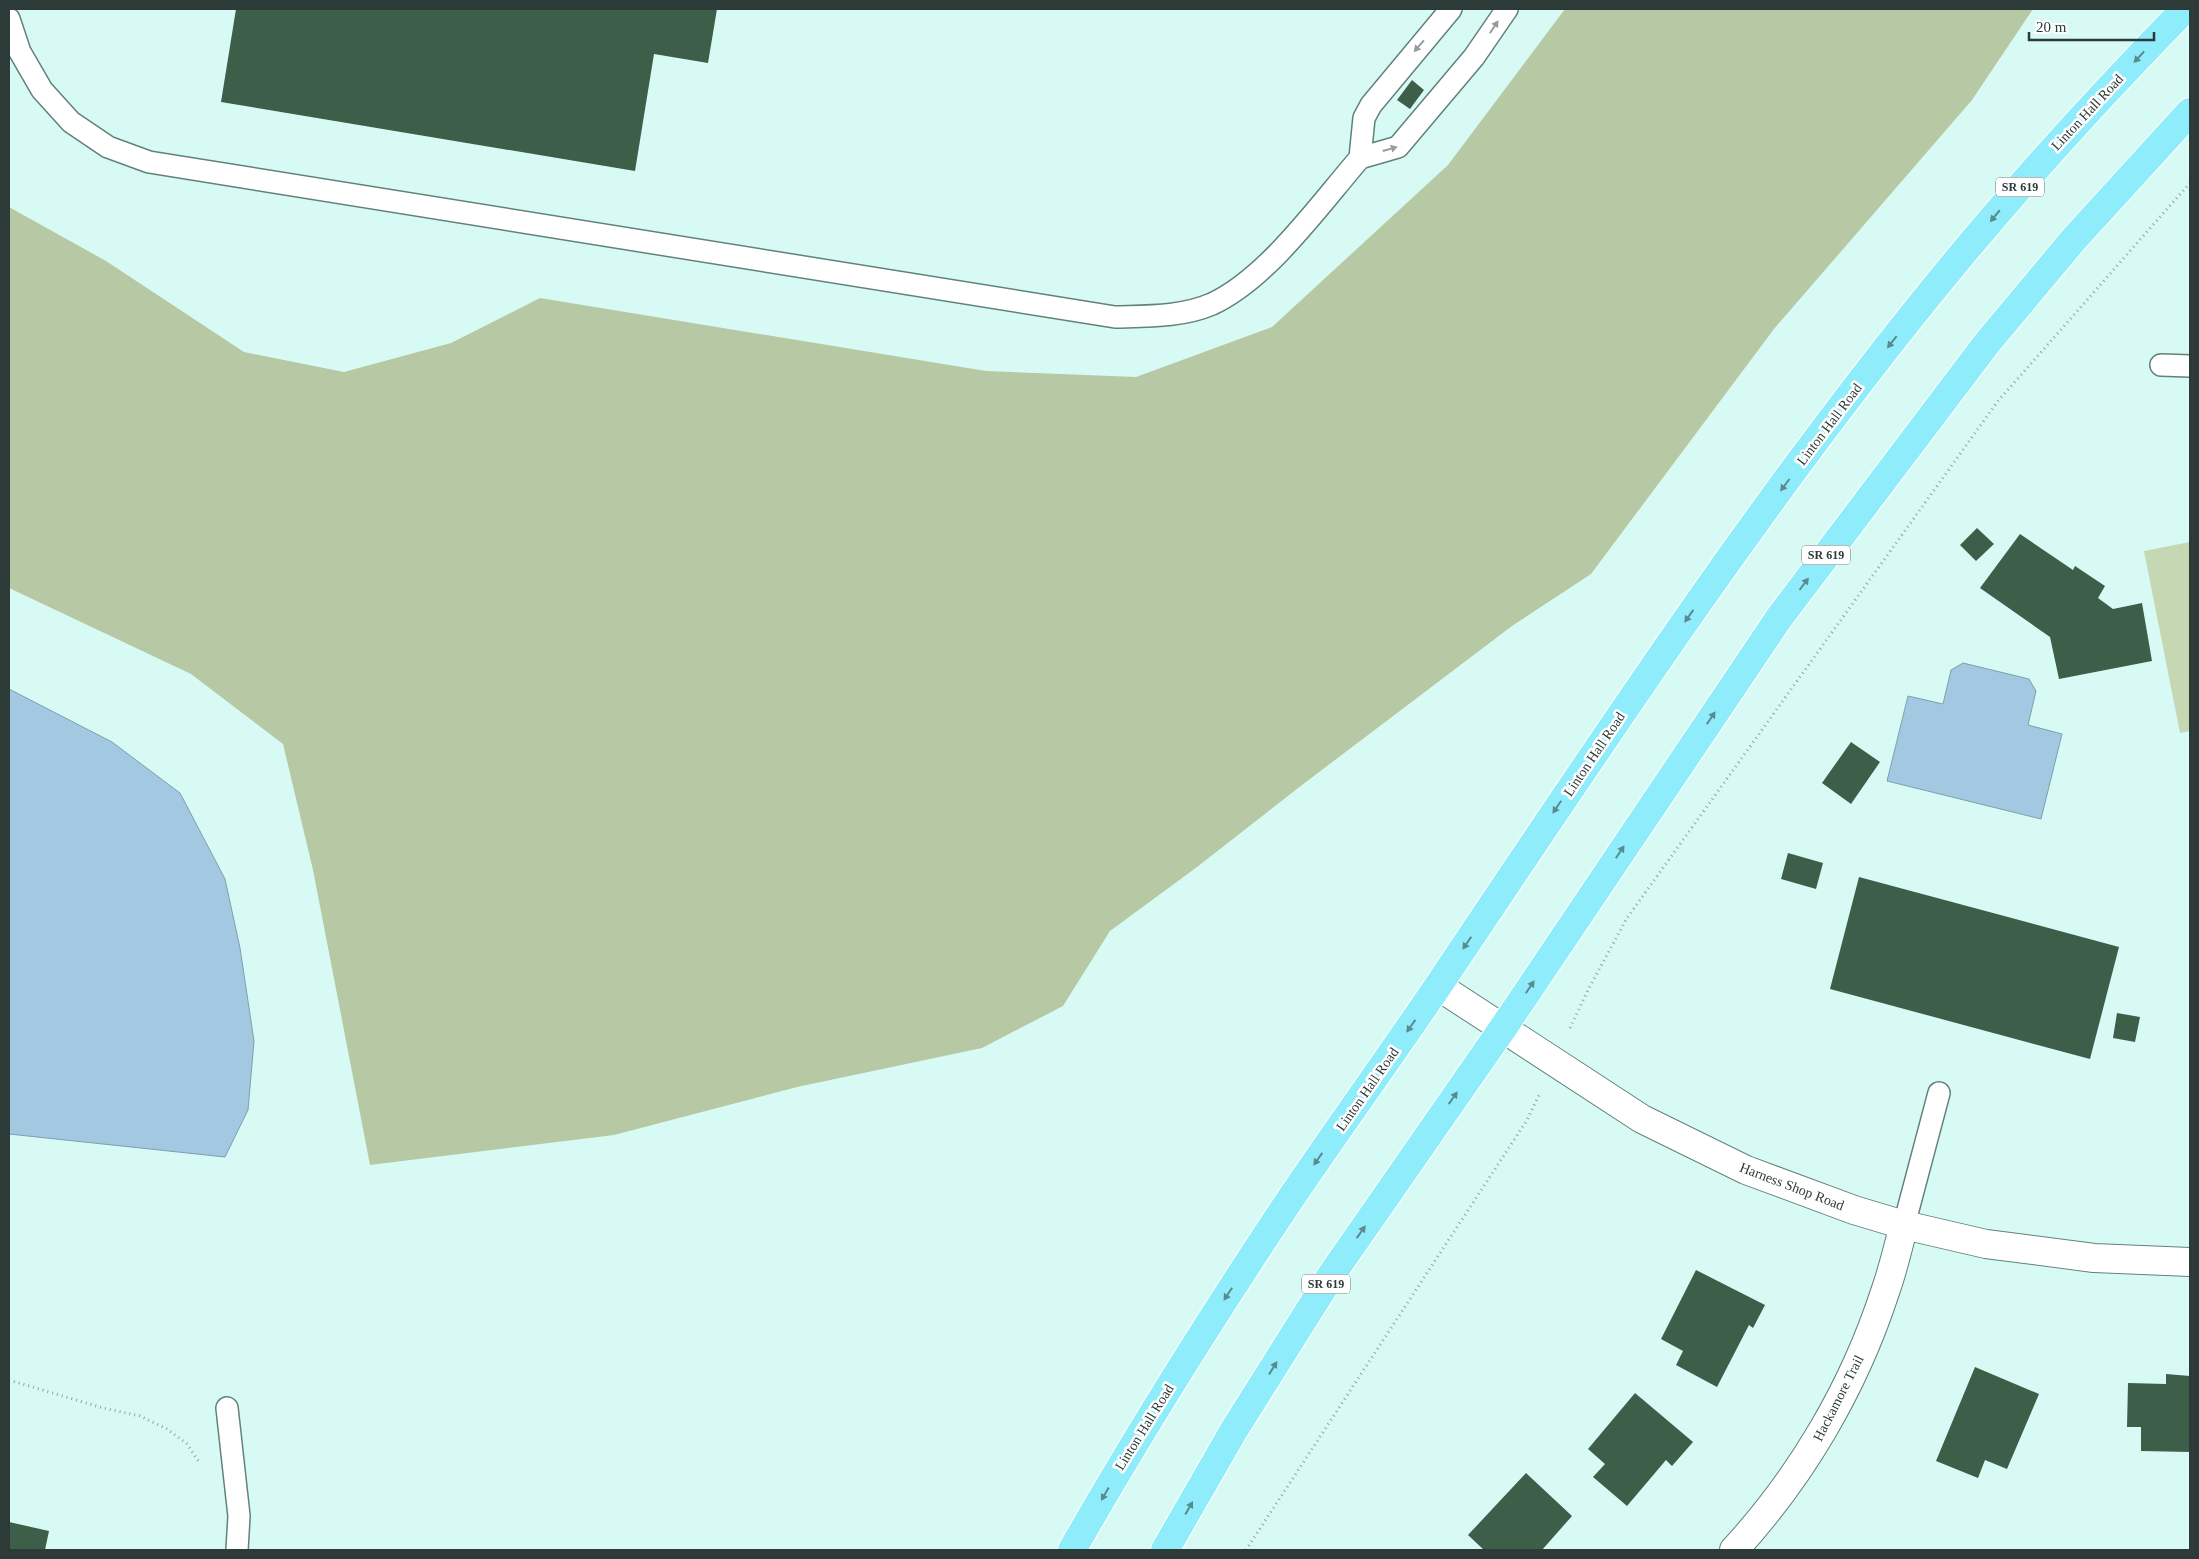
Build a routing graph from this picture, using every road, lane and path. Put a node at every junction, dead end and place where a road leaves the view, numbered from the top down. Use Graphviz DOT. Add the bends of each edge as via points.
graph roads {
  1 [pos="1451,9"];
  2 [pos="1507,9"];
  3 [pos="2185,9"];
  4 [pos="9,19"];
  5 [pos="2190,112"];
  6 [pos="1360,158"];
  7 [pos="2190,183"];
  8 [pos="2161,365"];
  9 [pos="2190,366"];
  10 [pos="1438,986"];
  11 [pos="1588,990"];
  12 [pos="1503,1028"];
  13 [pos="1938,1093"];
  14 [pos="1528,1120"];
  15 [pos="1904,1225"];
  16 [pos="2190,1262"];
  17 [pos="9,1380"];
  18 [pos="227,1408"];
  19 [pos="201,1466"];
  20 [pos="237,1550"];
  21 [pos="1072,1550"];
  22 [pos="1165,1550"];
  23 [pos="1246,1550"];
  24 [pos="1734,1550"];
  1 -- 6 [label="lane, one-way" via="1371,105 1364,118"];
  6 -- 2 [label="lane, one-way" via="1398,147 1474,57"];
  3 -- 10 [label="main road, Linton Hall Road / SR 619, one-way" via="2050,152 1936,285 1866,375 1701,598 1599,744"];
  4 -- 6 [label="lane" via="20,52 42,90 71,122 108,147 149,162 1114,317 1164,316 1211,304 1245,283 1278,253"];
  12 -- 5 [label="main road, SR 619, one-way" via="1779,618 1885,476 1993,336 2074,239"];
  7 -- 11 [label="path" via="1998,401 1627,918"];
  8 -- 9 [label="lane"];
  10 -- 12 [label="street, Harness Shop Road"];
  10 -- 21 [label="main road, Linton Hall Road / SR 619, one-way" via="1290,1199 1203,1332"];
  12 -- 15 [label="street, Harness Shop Road" via="1642,1119 1746,1170"];
  22 -- 12 [label="main road, SR 619, one-way" via="1234,1430 1332,1274"];
  13 -- 15 [label="lane"];
  14 -- 23 [label="path"];
  15 -- 16 [label="street, Harness Shop Road" via="1986,1244 2094,1258"];
  15 -- 24 [label="street, Hackamore Trail" via="1885,1292 1853,1372 1812,1449 1762,1520"];
  17 -- 19 [label="path" via="140,1416 167,1429 187,1444"];
  18 -- 20 [label="lane" via="239,1516"];
}
